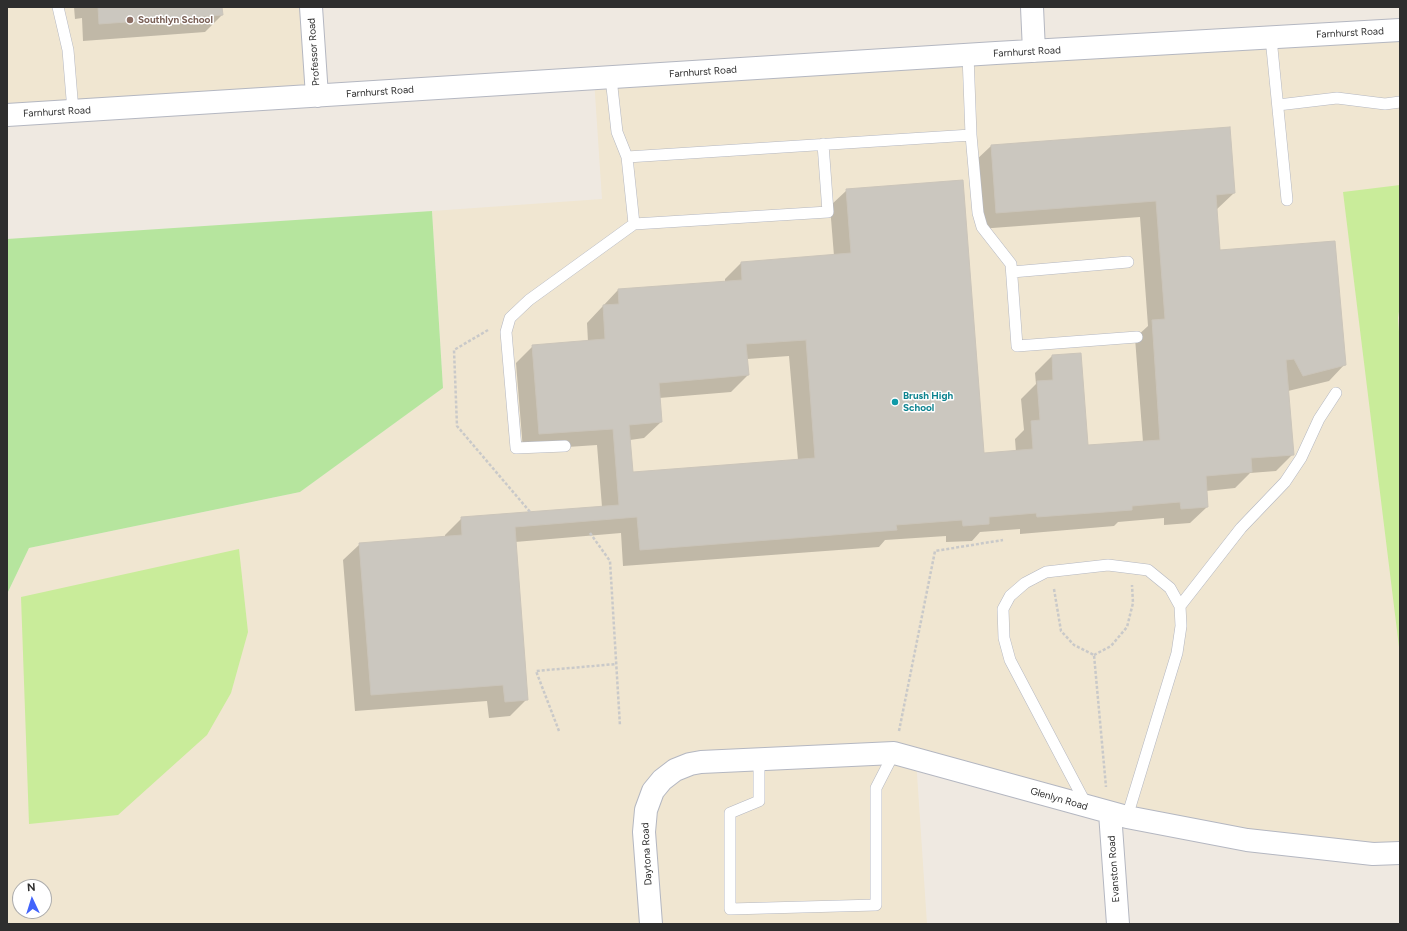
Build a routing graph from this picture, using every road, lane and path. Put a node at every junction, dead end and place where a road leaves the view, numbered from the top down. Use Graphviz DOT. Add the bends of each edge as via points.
graph roads {
  1 [pos="58,7"];
  2 [pos="311,7"];
  3 [pos="1032,7"];
  4 [pos="1400,30"];
  5 [pos="1271,38"];
  6 [pos="1034,51"];
  7 [pos="968,55"];
  8 [pos="611,78"];
  9 [pos="317,96"];
  10 [pos="1400,102"];
  11 [pos="1278,105"];
  12 [pos="73,111"];
  13 [pos="7,115"];
  14 [pos="971,135"];
  15 [pos="823,144"];
  16 [pos="627,157"];
  17 [pos="1287,200"];
  18 [pos="634,224"];
  19 [pos="1128,262"];
  20 [pos="1012,272"];
  21 [pos="510,318"];
  22 [pos="1137,337"];
  23 [pos="1336,393"];
  24 [pos="564,446"];
  25 [pos="531,513"];
  26 [pos="590,533"];
  27 [pos="1003,540"];
  28 [pos="1132,584"];
  29 [pos="1054,588"];
  30 [pos="1180,606"];
  31 [pos="1094,655"];
  32 [pos="616,664"];
  33 [pos="620,726"];
  34 [pos="559,731"];
  35 [pos="894,753"];
  36 [pos="759,759"];
  37 [pos="720,761"];
  38 [pos="1088,807"];
  39 [pos="1118,815"];
  40 [pos="1400,853"];
  41 [pos="652,924"];
  42 [pos="1118,924"];
  1 -- 12 [label="lane" via="68,50"];
  2 -- 9 [label="street, Professor Road"];
  3 -- 6 [label="street"];
  4 -- 5 [label="street, Farnhurst Road"];
  5 -- 6 [label="street, Farnhurst Road"];
  5 -- 11 [label="lane"];
  6 -- 7 [label="street, Farnhurst Road"];
  7 -- 8 [label="street, Farnhurst Road"];
  7 -- 14 [label="lane"];
  8 -- 9 [label="street, Farnhurst Road"];
  8 -- 16 [label="lane" via="617,132"];
  9 -- 12 [label="street, Farnhurst Road"];
  10 -- 11 [label="lane" via="1385,104 1337,98"];
  11 -- 17 [label="lane"];
  12 -- 13 [label="street, Farnhurst Road"];
  14 -- 15 [label="lane"];
  14 -- 20 [label="lane" via="978,213 982,227 1011,264"];
  15 -- 16 [label="lane"];
  15 -- 18 [label="lane" via="828,212"];
  16 -- 18 [label="lane"];
  18 -- 21 [label="lane" via="529,300"];
  19 -- 20 [label="lane"];
  20 -- 22 [label="lane" via="1017,346"];
  21 -- 24 [label="lane" via="506,332 516,448"];
  21 -- 25 [label="path" via="454,350 457,426"];
  23 -- 30 [label="lane" via="1285,482 1241,528"];
  26 -- 32 [label="path" via="610,561"];
  27 -- 35 [label="path" via="935,551"];
  28 -- 31 [label="path" via="1133,603 1128,627 1111,646"];
  29 -- 31 [label="path" via="1061,631 1074,645"];
  30 -- 38 [label="lane" via="1170,588 1148,570 1108,565 1046,572 1025,583 1010,596 1003,609 1004,638 1010,660"];
  30 -- 39 [label="lane" via="1181,626 1177,653"];
  31 -- 39 [label="path" via="1104,780"];
  32 -- 33 [label="path"];
  32 -- 34 [label="path" via="536,670"];
  35 -- 36 [label="street, Glenlyn Road"];
  35 -- 36 [label="lane" via="876,788 876,905 730,909 730,813 759,801"];
  35 -- 38 [label="street, Glenlyn Road"];
  36 -- 37 [label="street, Glenlyn Road"];
  37 -- 41 [label="street, Daytona Road" via="690,764 675,770 653,791 646,810 644,832"];
  38 -- 39 [label="street, Glenlyn Road"];
  39 -- 40 [label="street, Glenlyn Road" via="1247,840 1374,854"];
  39 -- 42 [label="street, Evanston Road"];
}
